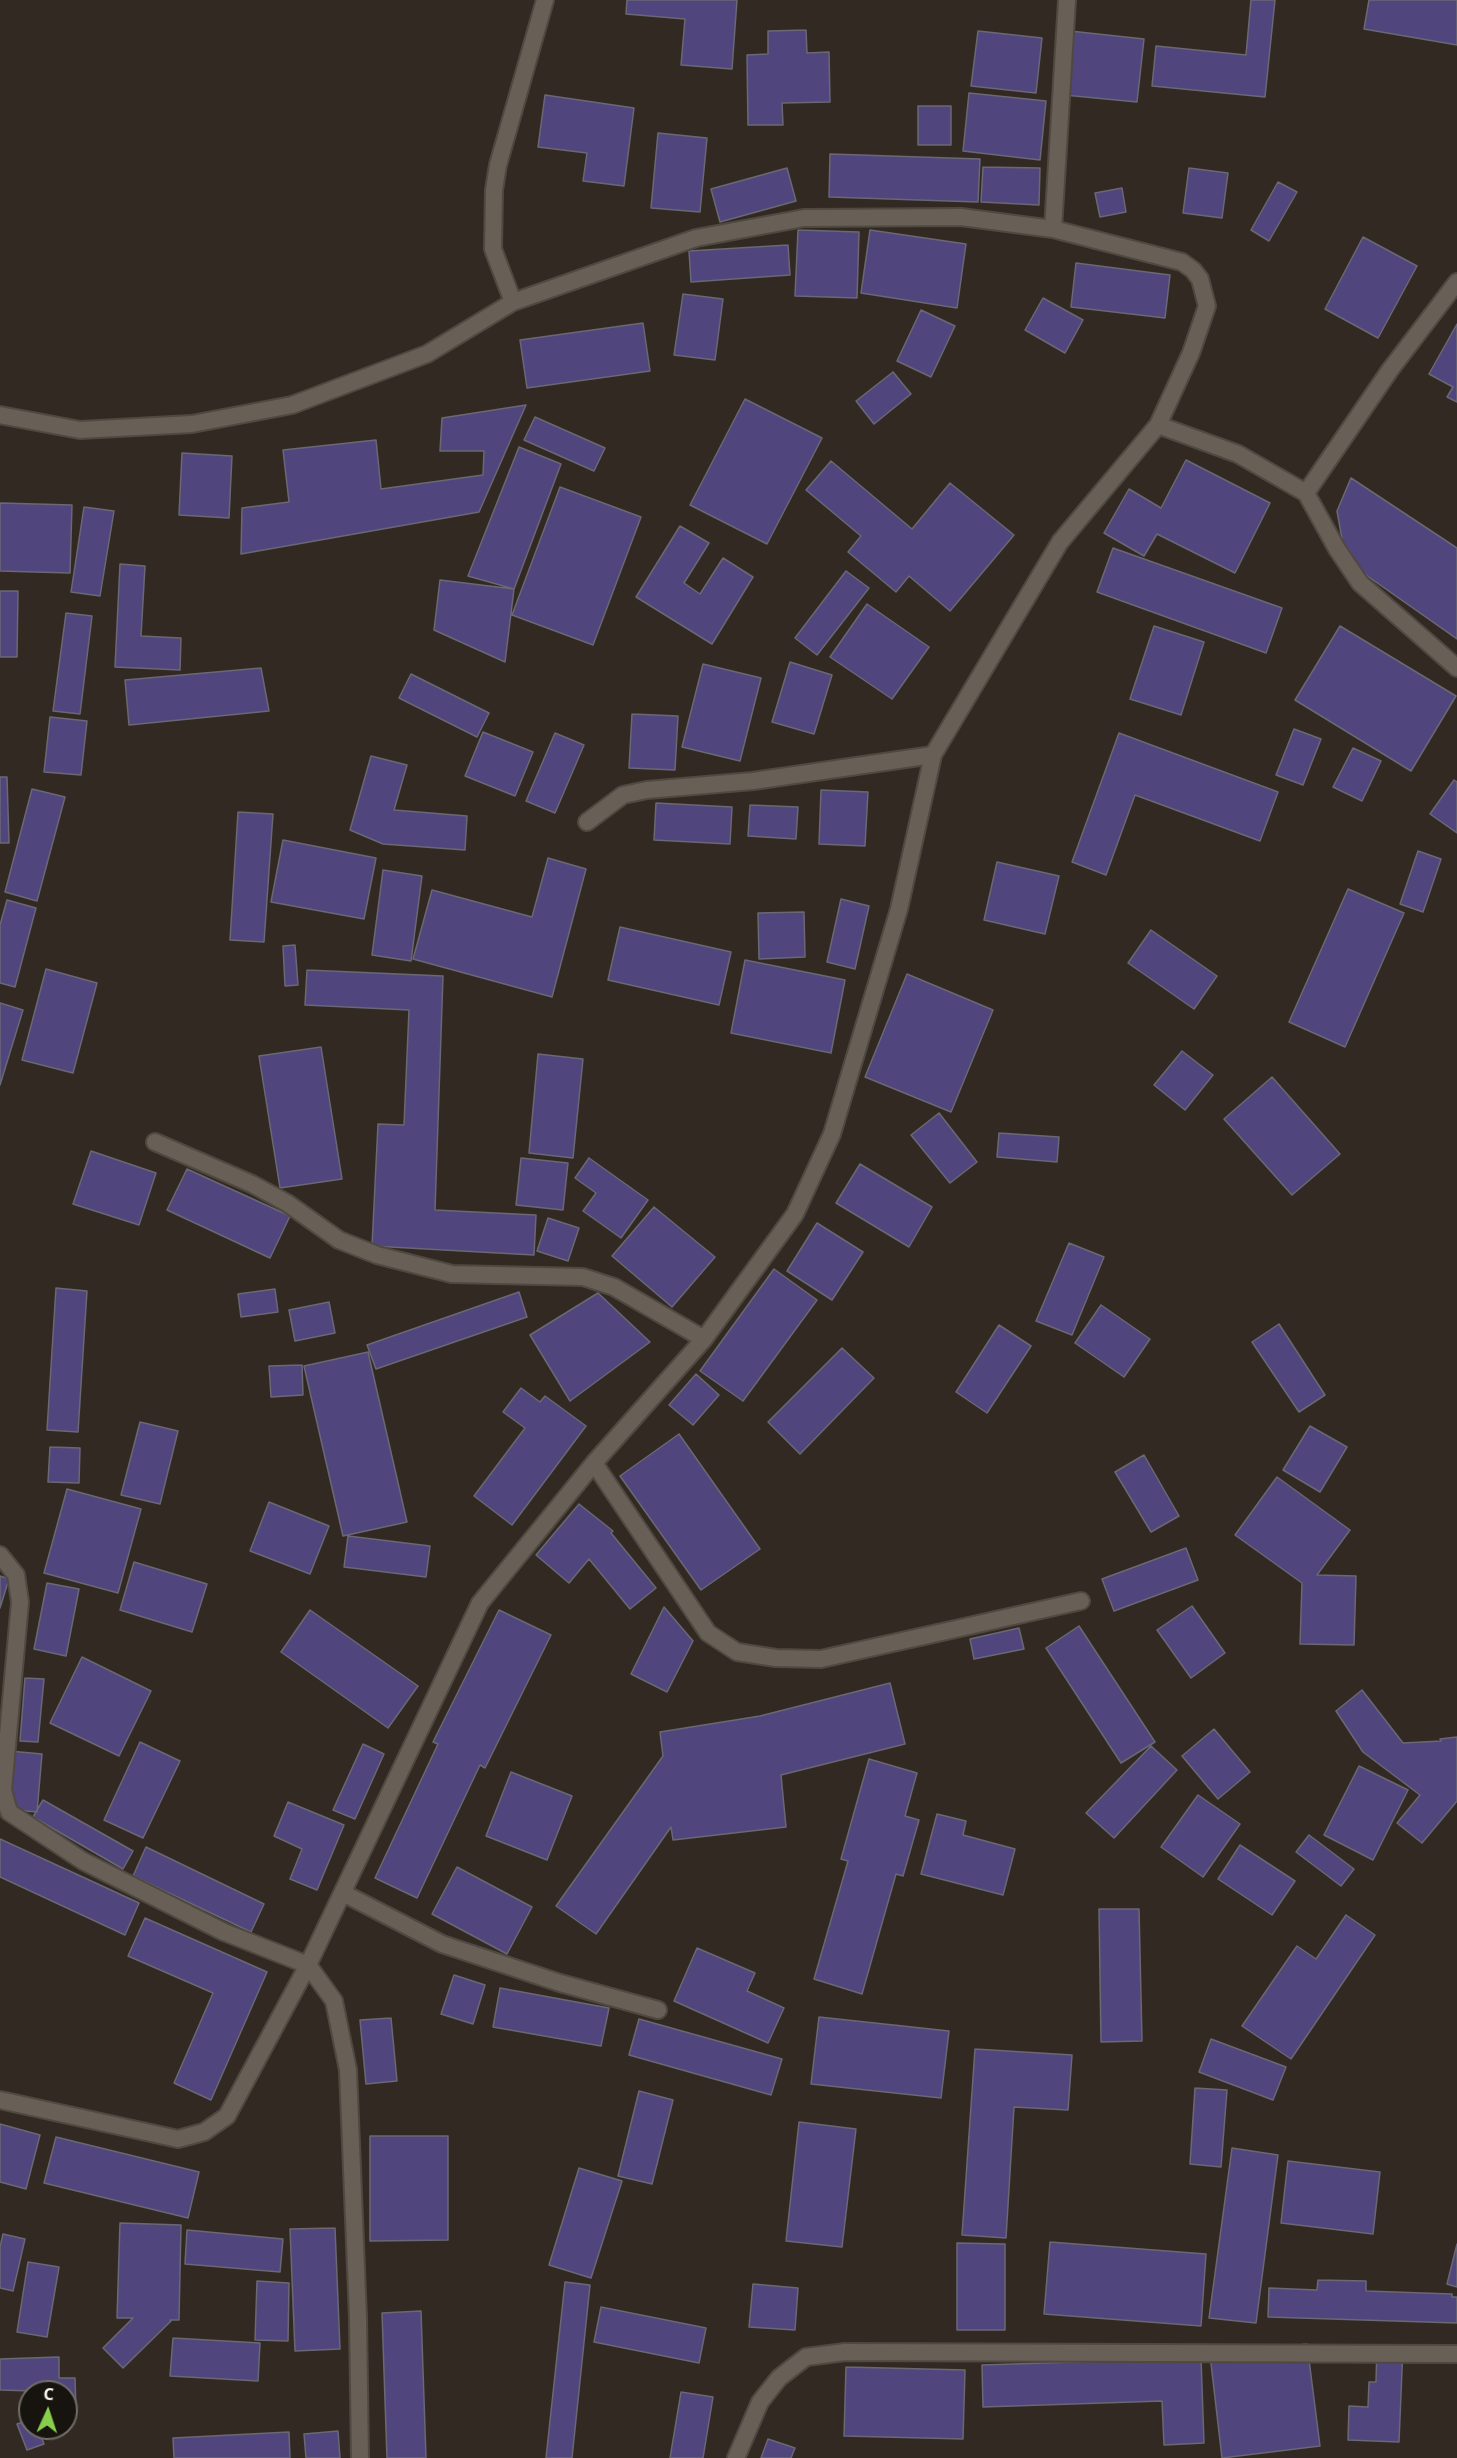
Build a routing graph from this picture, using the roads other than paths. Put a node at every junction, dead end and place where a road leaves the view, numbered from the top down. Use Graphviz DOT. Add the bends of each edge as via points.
graph roads {
  1 [pos="545,0"];
  2 [pos="1067,0"];
  3 [pos="1053,229"];
  4 [pos="1457,282"];
  5 [pos="513,302"];
  6 [pos="0,415"];
  7 [pos="1158,426"];
  8 [pos="1306,493"];
  9 [pos="1457,668"];
  10 [pos="933,755"];
  11 [pos="587,822"];
  12 [pos="155,1142"];
  13 [pos="704,1339"];
  14 [pos="594,1463"];
  15 [pos="0,1555"];
  16 [pos="1081,1601"];
  17 [pos="343,1893"];
  18 [pos="308,1965"];
  19 [pos="658,2010"];
  20 [pos="0,2100"];
  21 [pos="1457,2354"];
  22 [pos="360,2458"];
  23 [pos="736,2458"];
  1 -- 5 [label="street" via="494,190 493,249"];
  2 -- 3 [label="street"];
  3 -- 5 [label="street" via="961,218 804,218 696,238"];
  3 -- 7 [label="street" via="1182,262 1200,279 1207,306"];
  4 -- 8 [label="street" via="1390,370"];
  5 -- 6 [label="street" via="427,354 292,405 192,424 80,430"];
  7 -- 8 [label="street" via="1238,454"];
  7 -- 10 [label="street" via="1060,542"];
  8 -- 9 [label="street" via="1360,583"];
  10 -- 11 [label="street" via="753,781 647,790 623,795"];
  10 -- 13 [label="street" via="899,909 832,1134 795,1214"];
  12 -- 13 [label="street" via="252,1184 339,1240 377,1255 452,1274 583,1277 614,1287"];
  13 -- 14 [label="street"];
  14 -- 16 [label="street" via="708,1633 737,1652 821,1659"];
  14 -- 17 [label="street" via="480,1604"];
  15 -- 18 [label="street" via="16,1575 20,1602 3,1790 9,1812 83,1861 224,1932"];
  17 -- 18 [label="street"];
  17 -- 19 [label="street" via="442,1944 539,1977"];
  18 -- 20 [label="street" via="227,2116 204,2132 178,2139"];
  18 -- 22 [label="street" via="334,2001 348,2070"];
  21 -- 23 [label="street" via="845,2352 807,2357 779,2378 760,2402"];
}
